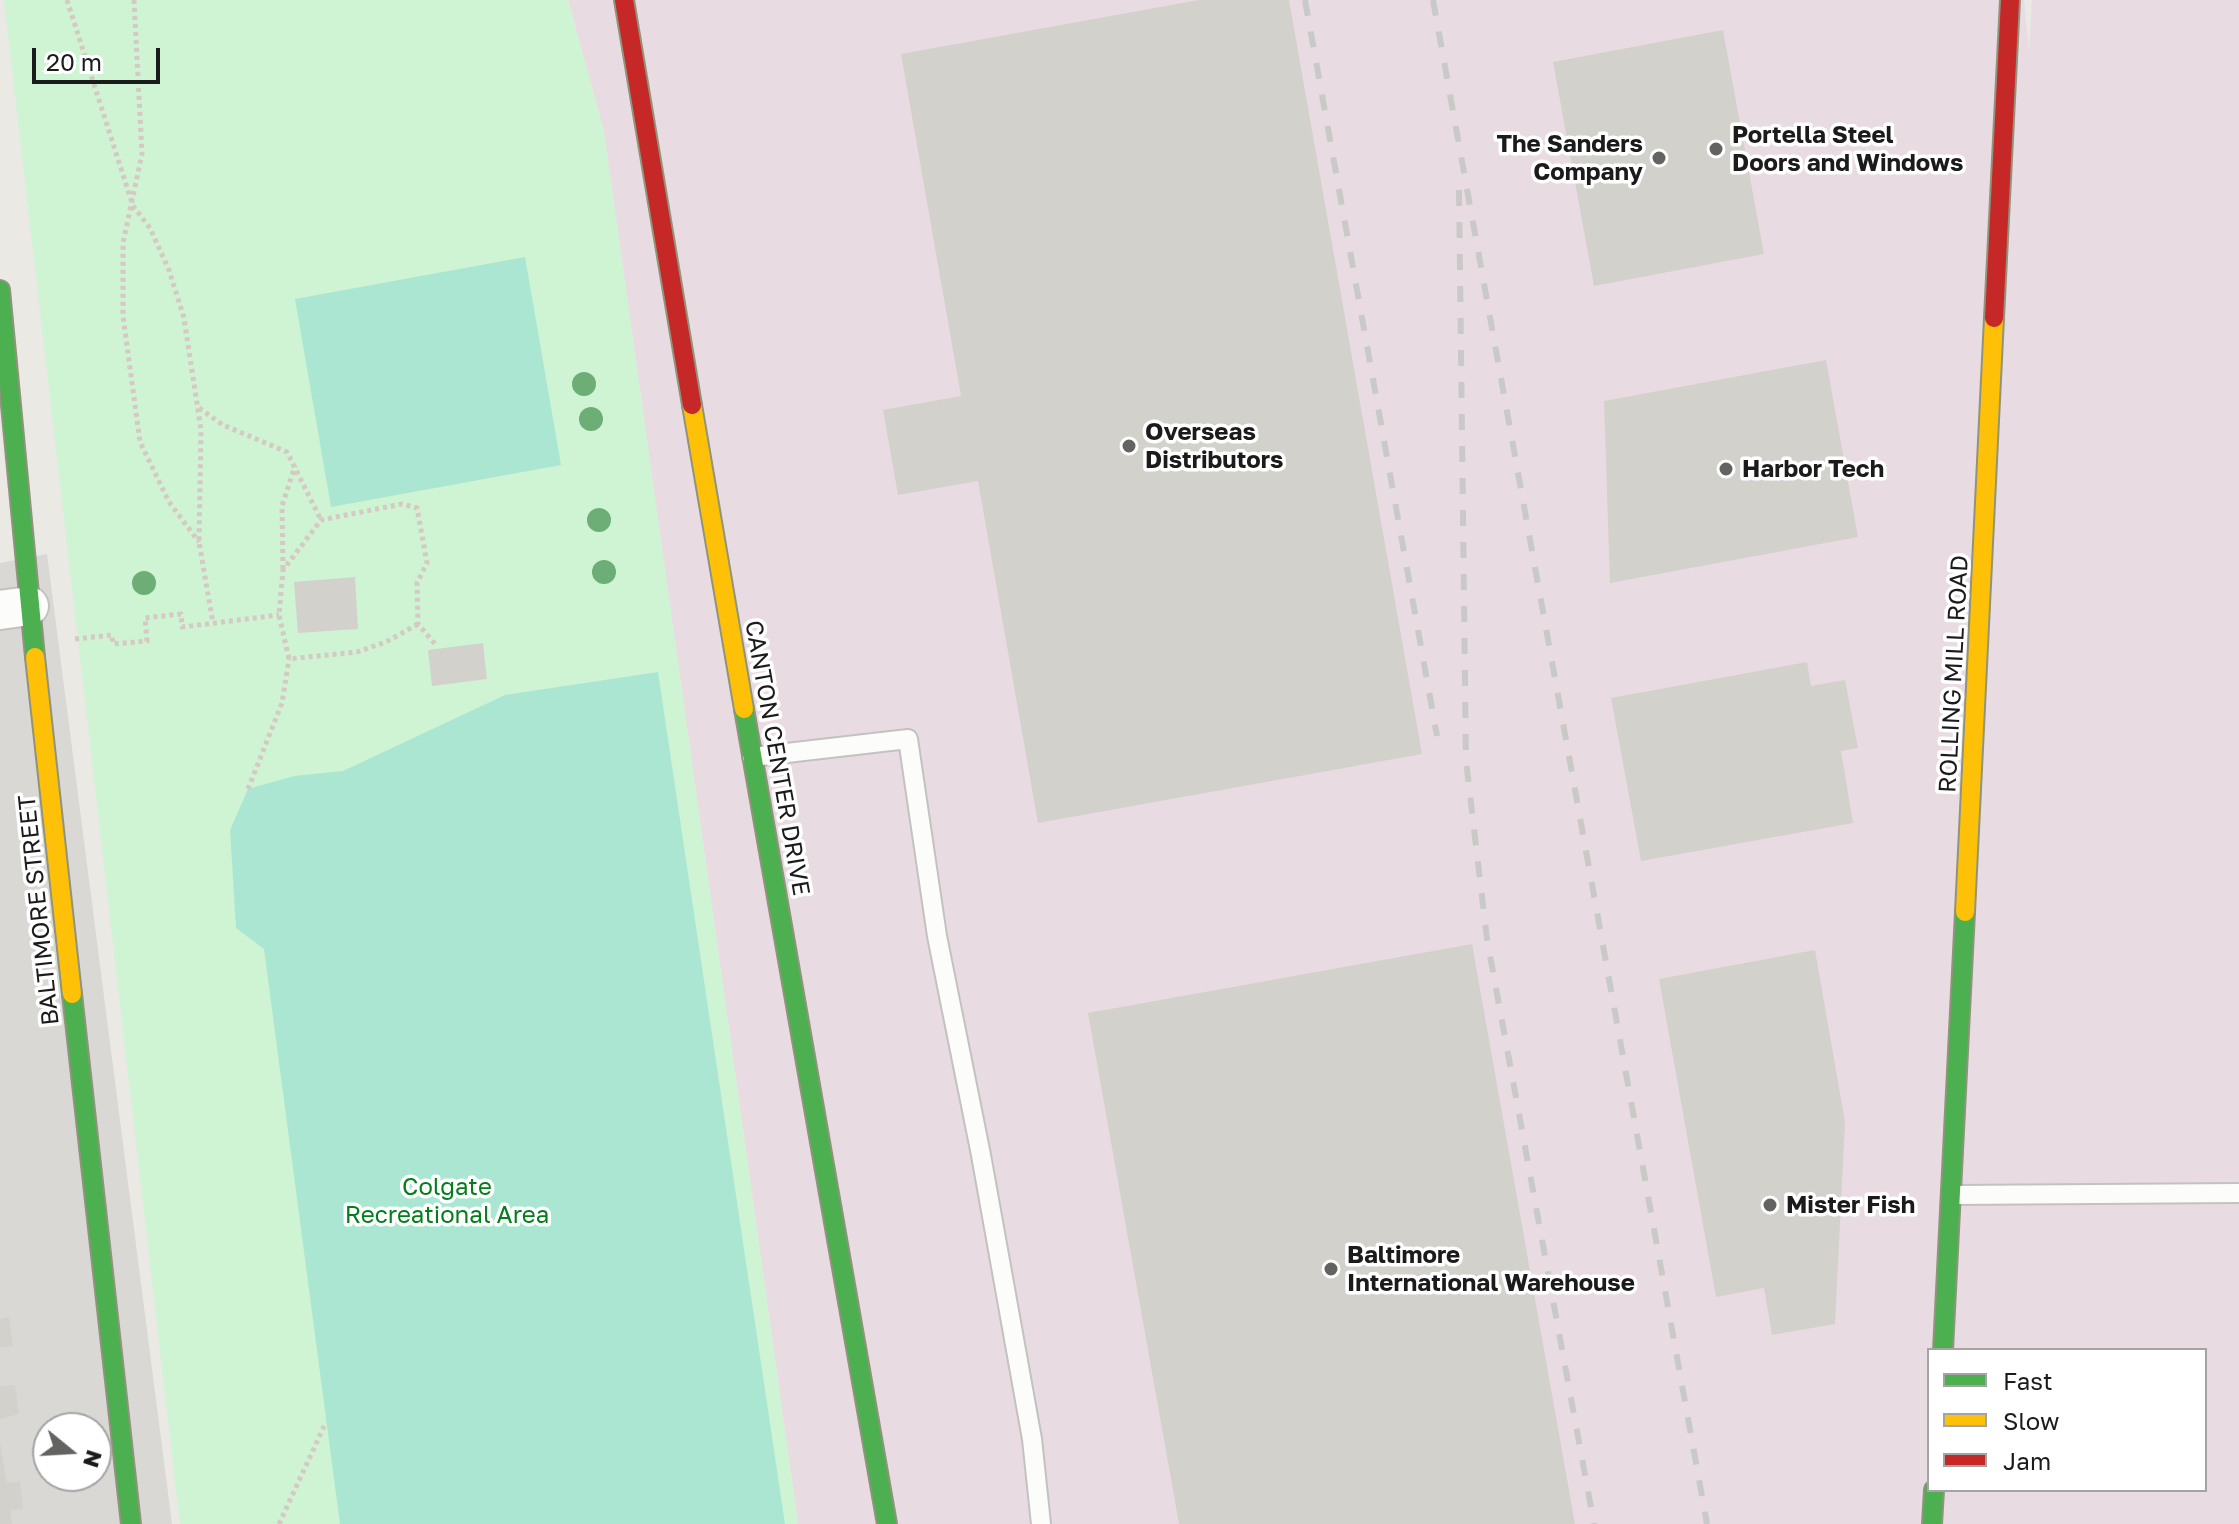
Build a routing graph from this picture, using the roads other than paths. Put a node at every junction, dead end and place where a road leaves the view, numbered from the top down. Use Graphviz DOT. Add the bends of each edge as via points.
graph roads {
  1 [pos="624,0"];
  2 [pos="2010,0"];
  3 [pos="0,290"];
  4 [pos="9,474"];
  5 [pos="14,608"];
  6 [pos="752,757"];
  7 [pos="2239,1193"];
  8 [pos="1952,1195"];
  9 [pos="1943,1348"];
  10 [pos="1934,1492"];
  11 [pos="131,1524"];
  12 [pos="887,1524"];
  13 [pos="1041,1524"];
  14 [pos="1932,1524"];
  1 -- 6 [label="street, CANTON CENTER DRIVE"];
  2 -- 8 [label="street, ROLLING MILL ROAD"];
  3 -- 4 [label="street, BALTIMORE STREET"];
  4 -- 5 [label="street, BALTIMORE STREET"];
  5 -- 11 [label="street, BALTIMORE STREET" via="33,643"];
  6 -- 12 [label="street, CANTON CENTER DRIVE"];
  6 -- 13 [label="lane" via="908,739 937,936 1032,1439"];
  7 -- 8 [label="lane"];
  8 -- 9 [label="street, ROLLING MILL ROAD"];
  10 -- 14 [label="street"];
}
